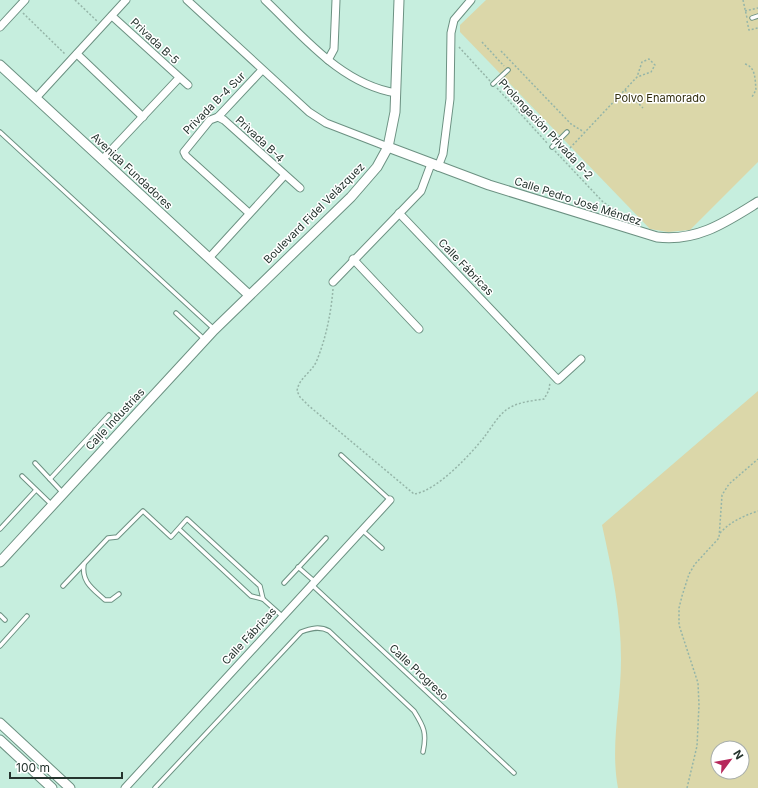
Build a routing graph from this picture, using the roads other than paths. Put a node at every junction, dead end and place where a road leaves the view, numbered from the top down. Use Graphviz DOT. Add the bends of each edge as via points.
graph roads {
  1 [pos="25,0"];
  2 [pos="126,0"];
  3 [pos="187,0"];
  4 [pos="265,0"];
  5 [pos="336,0"];
  6 [pos="399,0"];
  7 [pos="471,0"];
  8 [pos="112,16"];
  9 [pos="758,16"];
  10 [pos="752,18"];
  11 [pos="0,26"];
  12 [pos="77,54"];
  13 [pos="328,60"];
  14 [pos="0,65"];
  15 [pos="507,69"];
  16 [pos="262,70"];
  17 [pos="179,78"];
  18 [pos="493,84"];
  19 [pos="188,85"];
  20 [pos="396,93"];
  21 [pos="36,98"];
  22 [pos="143,117"];
  23 [pos="218,117"];
  24 [pos="0,132"];
  25 [pos="567,132"];
  26 [pos="388,147"];
  27 [pos="552,147"];
  28 [pos="102,160"];
  29 [pos="434,165"];
  30 [pos="284,176"];
  31 [pos="300,188"];
  32 [pos="758,202"];
  33 [pos="249,213"];
  34 [pos="399,213"];
  35 [pos="209,258"];
  36 [pos="353,259"];
  37 [pos="333,282"];
  38 [pos="249,295"];
  39 [pos="176,313"];
  40 [pos="419,329"];
  41 [pos="214,330"];
  42 [pos="205,340"];
  43 [pos="581,360"];
  44 [pos="109,415"];
  45 [pos="95,430"];
  46 [pos="108,444"];
  47 [pos="341,455"];
  48 [pos="35,463"];
  49 [pos="22,476"];
  50 [pos="50,479"];
  51 [pos="36,490"];
  52 [pos="64,493"];
  53 [pos="390,500"];
  54 [pos="52,505"];
  55 [pos="178,529"];
  56 [pos="362,529"];
  57 [pos="0,530"];
  58 [pos="326,538"];
  59 [pos="382,548"];
  60 [pos="0,562"];
  61 [pos="85,563"];
  62 [pos="298,567"];
  63 [pos="284,582"];
  64 [pos="313,583"];
  65 [pos="63,586"];
  66 [pos="119,594"];
  67 [pos="264,599"];
  68 [pos="0,615"];
  69 [pos="27,616"];
  70 [pos="282,616"];
  71 [pos="5,620"];
  72 [pos="0,646"];
  73 [pos="0,723"];
  74 [pos="0,740"];
  75 [pos="423,752"];
  76 [pos="514,773"];
  77 [pos="128,787"];
  78 [pos="52,788"];
  79 [pos="70,788"];
  80 [pos="155,788"];
  1 -- 11 [label="street"];
  2 -- 8 [label="street"];
  3 -- 16 [label="street"];
  4 -- 13 [label="street"];
  5 -- 13 [label="street" via="334,49"];
  6 -- 20 [label="street, Boulevard Fidel Velázquez"];
  7 -- 29 [label="street" via="454,20 451,33 450,99 443,154"];
  8 -- 12 [label="street"];
  8 -- 17 [label="street, Privada B-5"];
  9 -- 10 [label="lane"];
  12 -- 21 [label="street"];
  12 -- 22 [label="street"];
  13 -- 20 [label="street" via="353,79"];
  14 -- 21 [label="street, Avenida Fundadores"];
  15 -- 18 [label="lane"];
  16 -- 23 [label="street, Privada B-4 Sur"];
  16 -- 26 [label="street" via="314,116"];
  17 -- 19 [label="street"];
  17 -- 22 [label="street, Privada B-5"];
  20 -- 26 [label="street, Boulevard Fidel Velázquez" via="396,112"];
  21 -- 28 [label="street, Avenida Fundadores"];
  22 -- 28 [label="street, Privada B-5"];
  23 -- 30 [label="street, Privada B-4"];
  23 -- 33 [label="street, Privada B-4 Sur" via="210,120 184,152"];
  24 -- 41 [label="lane"];
  25 -- 27 [label="lane"];
  26 -- 29 [label="street, Calle Pedro José Méndez"];
  26 -- 38 [label="street, Boulevard Fidel Velázquez" via="367,181"];
  28 -- 35 [label="street, Avenida Fundadores"];
  29 -- 32 [label="street, Calle Pedro José Méndez" via="657,237 687,237 716,228"];
  29 -- 34 [label="street" via="421,191"];
  30 -- 31 [label="street"];
  30 -- 33 [label="street, Privada B-4"];
  33 -- 35 [label="street, Privada B-4"];
  34 -- 36 [label="street"];
  34 -- 43 [label="street, Calle Fábricas" via="558,380"];
  35 -- 38 [label="street, Avenida Fundadores"];
  36 -- 37 [label="street"];
  36 -- 40 [label="street"];
  38 -- 41 [label="street, Calle Industrias"];
  39 -- 42 [label="lane"];
  41 -- 42 [label="street, Calle Industrias"];
  42 -- 46 [label="street, Calle Industrias"];
  44 -- 45 [label="lane"];
  45 -- 46 [label="lane"];
  45 -- 50 [label="lane"];
  46 -- 52 [label="street, Calle Industrias"];
  47 -- 53 [label="lane"];
  48 -- 50 [label="lane"];
  49 -- 51 [label="lane"];
  50 -- 52 [label="lane"];
  51 -- 54 [label="lane"];
  51 -- 57 [label="lane"];
  52 -- 54 [label="street, Calle Industrias"];
  53 -- 56 [label="street, Calle Fábricas"];
  54 -- 60 [label="street, Calle Industrias"];
  55 -- 61 [label="lane" via="171,537 143,511 117,537 108,538"];
  55 -- 67 [label="lane" via="251,596"];
  55 -- 67 [label="lane" via="187,519 260,586"];
  56 -- 59 [label="lane"];
  56 -- 64 [label="street, Calle Fábricas"];
  58 -- 62 [label="lane"];
  61 -- 65 [label="lane"];
  61 -- 66 [label="lane" via="83,572 87,583 105,600 111,600"];
  62 -- 63 [label="lane"];
  62 -- 64 [label="lane, Calle Progreso"];
  64 -- 70 [label="street, Calle Fábricas"];
  64 -- 76 [label="lane, Calle Progreso"];
  67 -- 70 [label="lane"];
  68 -- 71 [label="lane"];
  69 -- 72 [label="lane"];
  70 -- 77 [label="street, Calle Fábricas"];
  73 -- 79 [label="street"];
  74 -- 78 [label="street"];
  75 -- 80 [label="lane" via="425,733 414,711 329,631 322,628 308,629 301,632"];
}
